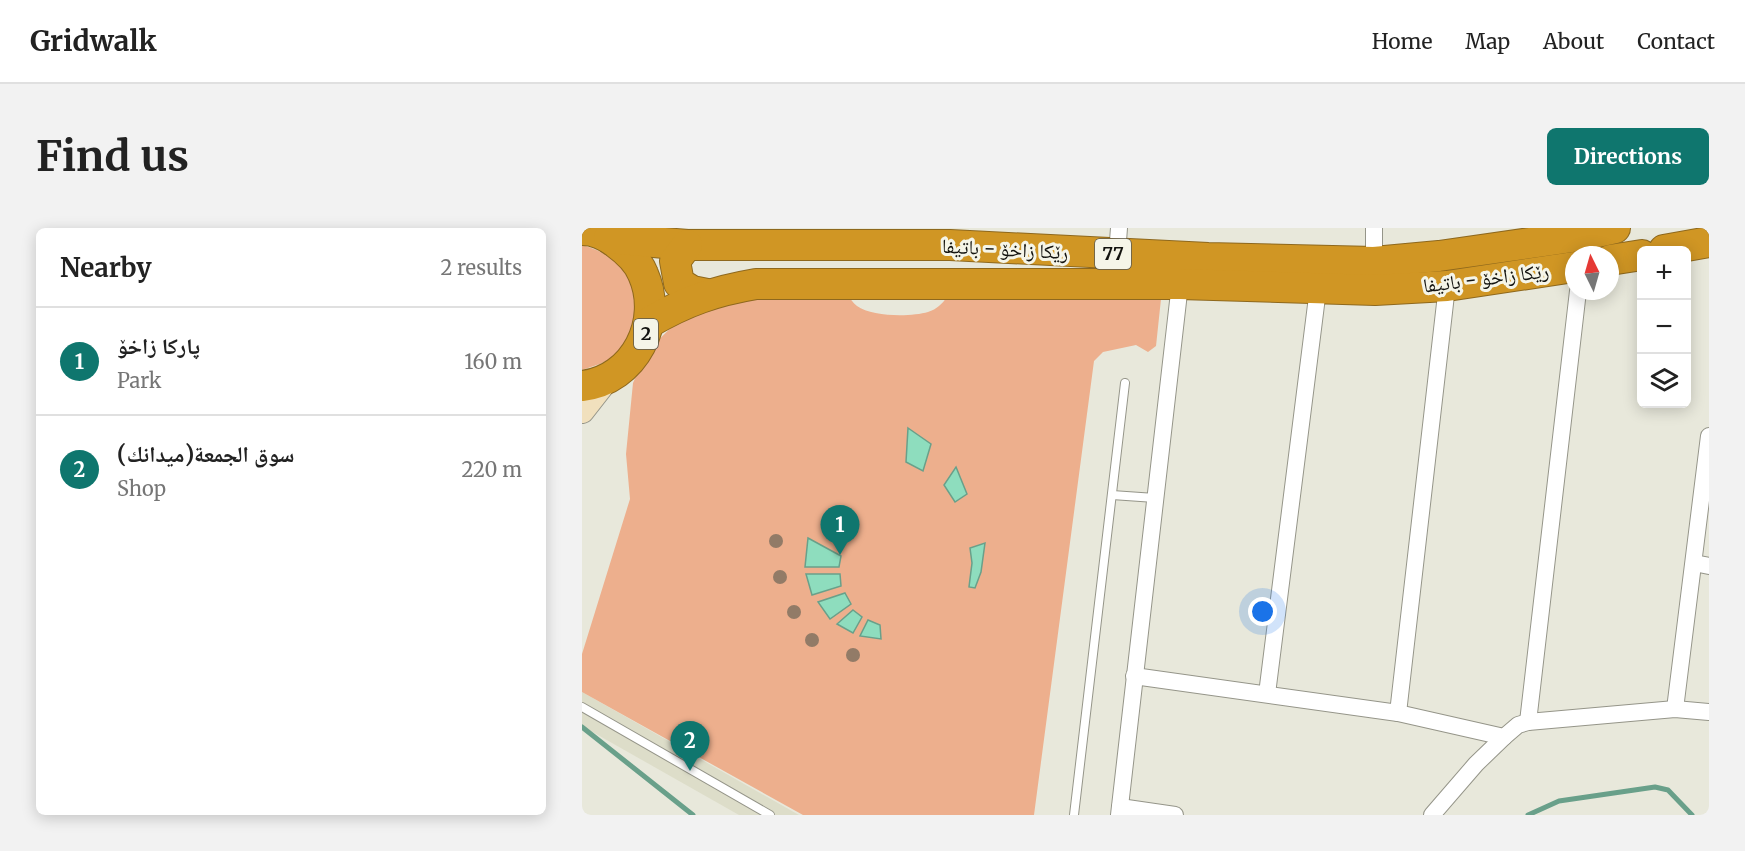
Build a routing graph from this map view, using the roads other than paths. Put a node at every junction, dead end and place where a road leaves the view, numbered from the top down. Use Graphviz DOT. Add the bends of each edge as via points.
graph roads {
  1 [pos="1374,228"];
  2 [pos="1615,228"];
  3 [pos="1579,232"];
  4 [pos="595,234"];
  5 [pos="951,237"];
  6 [pos="695,239"];
  7 [pos="1118,241"];
  8 [pos="1709,242"];
  9 [pos="1686,246"];
  10 [pos="1637,256"];
  11 [pos="1619,259"];
  12 [pos="1374,262"];
  13 [pos="1565,268"];
  14 [pos="1180,284"];
  15 [pos="1448,286"];
  16 [pos="1318,289"];
  17 [pos="707,294"];
  18 [pos="1577,300"];
  19 [pos="650,322"];
  20 [pos="595,382"];
  21 [pos="1125,383"];
  22 [pos="582,411"];
  23 [pos="1709,436"];
  24 [pos="1112,495"];
  25 [pos="1155,498"];
  26 [pos="1701,564"];
  27 [pos="1134,676"];
  28 [pos="1267,694"];
  29 [pos="582,707"];
  30 [pos="1675,709"];
  31 [pos="1709,712"];
  32 [pos="1398,713"];
  33 [pos="1528,722"];
  34 [pos="1504,737"];
  35 [pos="1119,811"];
  36 [pos="770,815"];
  37 [pos="1074,815"];
  38 [pos="1175,815"];
  39 [pos="1432,815"];
  1 -- 12 [label="street"];
  2 -- 3 [label="highway, رێکا زاخۆ - باتیفا / 77"];
  3 -- 12 [label="highway, رێکا زاخۆ - باتیفا / 77" via="1439,256"];
  4 -- 6 [label="highway, رێکا زاخۆ - باتیفا / 77"];
  4 -- 19 [label="highway, 2" via="629,253 643,273 651,297"];
  5 -- 6 [label="highway, رێکا زاخۆ - باتیفا / 77"];
  5 -- 7 [label="highway, رێکا زاخۆ - باتیفا / 77"];
  6 -- 17 [label="highway" via="675,261 679,283"];
  7 -- 12 [label="highway, رێکا زاخۆ - باتیفا / 77"];
  8 -- 9 [label="highway"];
  10 -- 11 [label="highway"];
  13 -- 15 [label="highway, رێکا زاخۆ - باتیفا / 77"];
  14 -- 16 [label="highway, رێکا زاخۆ - باتیفا / 77"];
  14 -- 17 [label="highway, رێکا زاخۆ - باتیفا / 77" via="788,283 756,284"];
  14 -- 25 [label="street"];
  15 -- 16 [label="highway, رێکا زاخۆ - باتیفا / 77"];
  15 -- 32 [label="street"];
  16 -- 28 [label="street"];
  17 -- 19 [label="highway, رێکا زاخۆ - باتیفا / 77"];
  18 -- 33 [label="street"];
  19 -- 20 [label="highway, 2" via="642,345 627,364"];
  20 -- 22 [label="main road"];
  21 -- 24 [label="lane"];
  23 -- 26 [label="street"];
  24 -- 25 [label="lane"];
  24 -- 37 [label="lane"];
  25 -- 27 [label="street"];
  26 -- 30 [label="street"];
  27 -- 28 [label="street"];
  27 -- 35 [label="street"];
  28 -- 32 [label="street"];
  29 -- 36 [label="lane"];
  30 -- 31 [label="street"];
  30 -- 33 [label="street"];
  32 -- 34 [label="street"];
  33 -- 34 [label="street"];
  34 -- 39 [label="street"];
  35 -- 38 [label="street"];
}
